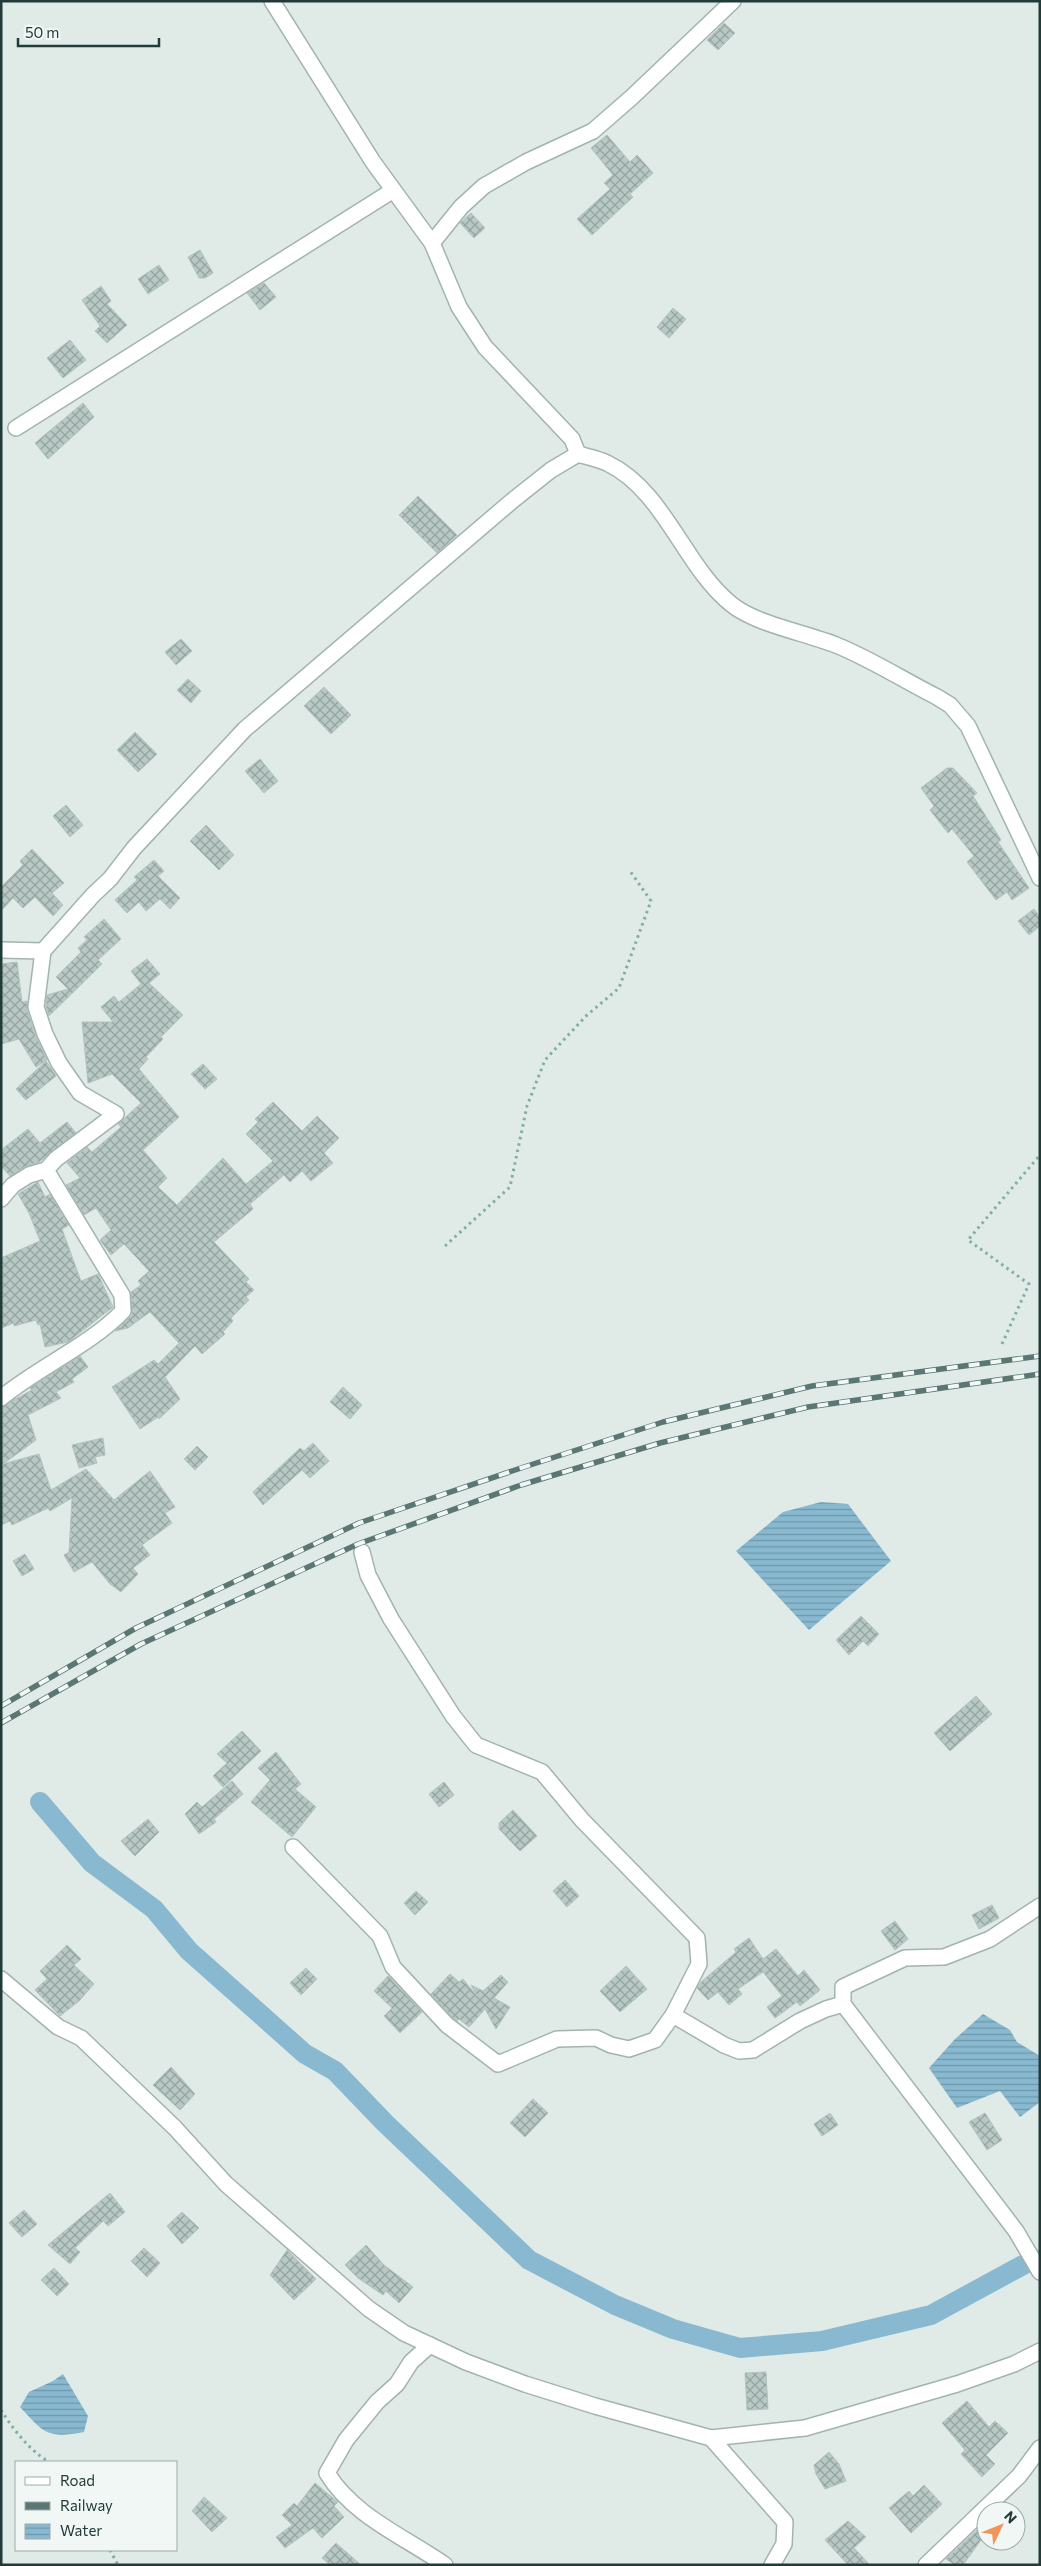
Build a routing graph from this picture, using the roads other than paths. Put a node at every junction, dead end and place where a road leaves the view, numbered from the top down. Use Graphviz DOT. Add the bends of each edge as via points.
graph roads {
  1 [pos="272,1"];
  2 [pos="732,1"];
  3 [pos="392,191"];
  4 [pos="432,243"];
  5 [pos="16,428"];
  6 [pos="578,454"];
  7 [pos="1040,878"];
  8 [pos="1,950"];
  9 [pos="43,951"];
  10 [pos="46,1170"];
  11 [pos="1,1199"];
  12 [pos="1,1398"];
  13 [pos="362,1552"];
  14 [pos="293,1847"];
  15 [pos="1040,1906"];
  16 [pos="1,1978"];
  17 [pos="843,2004"];
  18 [pos="673,2015"];
  19 [pos="1040,2272"];
  20 [pos="430,2345"];
  21 [pos="1040,2351"];
  22 [pos="711,2438"];
  23 [pos="1038,2452"];
  24 [pos="445,2565"];
  25 [pos="772,2565"];
  26 [pos="926,2565"];
  1 -- 3 [label="street"];
  2 -- 4 [label="street" via="592,132 526,162 484,186 461,207"];
  3 -- 4 [label="street"];
  3 -- 5 [label="street"];
  4 -- 6 [label="street" via="459,307 485,347 572,440"];
  6 -- 7 [label="street" via="608,464 636,484 660,510 694,563 731,605 750,616 839,646 950,705 968,726"];
  6 -- 9 [label="street" via="518,496 244,729"];
  8 -- 9 [label="street"];
  9 -- 10 [label="street" via="36,1007 45,1034 80,1093 116,1114"];
  10 -- 11 [label="street" via="13,1185"];
  10 -- 12 [label="street" via="122,1295 124,1311 110,1325"];
  13 -- 18 [label="street" via="368,1575 392,1619 453,1716 476,1746 542,1772 582,1820 697,1938 699,1964"];
  14 -- 18 [label="street" via="380,1936 393,1966 447,2025 498,2064 558,2039 596,2038 630,2049 655,2040"];
  15 -- 17 [label="street" via="981,1943 944,1957 905,1958 860,1977 843,1987"];
  16 -- 20 [label="street" via="58,2027 81,2038 175,2128 226,2184 369,2309 404,2333"];
  17 -- 18 [label="street" via="800,2021 753,2050 739,2051"];
  17 -- 19 [label="street" via="1016,2231"];
  20 -- 22 [label="street" via="525,2384"];
  20 -- 24 [label="street" via="411,2362 396,2384 346,2440 327,2473 336,2489 377,2522"];
  21 -- 22 [label="street" via="957,2384 805,2428"];
  22 -- 25 [label="street" via="785,2522 784,2544"];
  23 -- 26 [label="street" via="1013,2482"];
}
